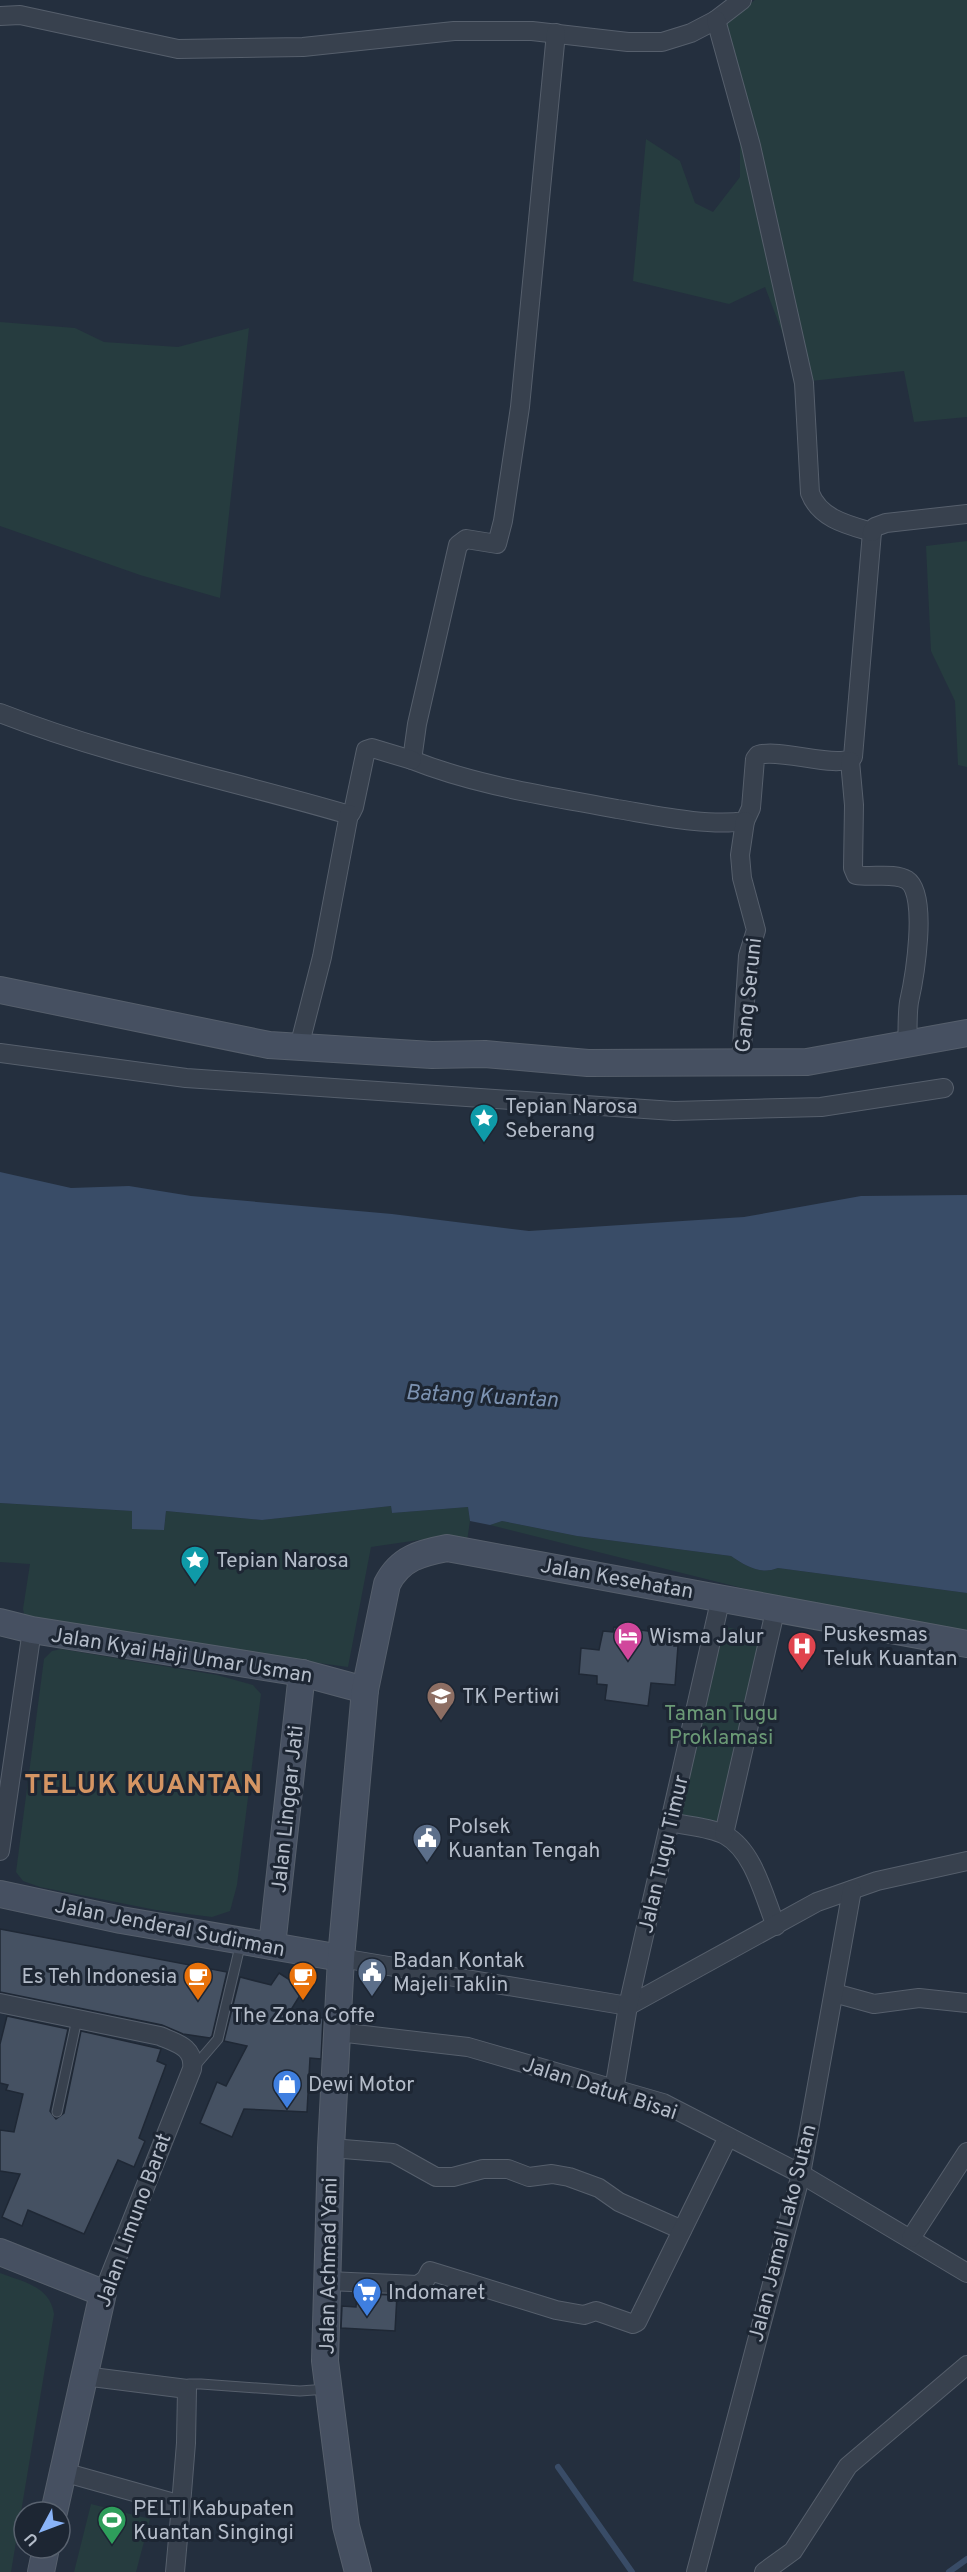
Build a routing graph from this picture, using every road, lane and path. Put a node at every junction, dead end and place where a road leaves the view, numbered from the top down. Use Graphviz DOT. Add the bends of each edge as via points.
graph roads {
  1 [pos="742,0"];
  2 [pos="0,16"];
  3 [pos="716,20"];
  4 [pos="556,33"];
  5 [pos="967,514"];
  6 [pos="872,532"];
  7 [pos="0,713"];
  8 [pos="412,760"];
  9 [pos="850,760"];
  10 [pos="349,814"];
  11 [pos="745,821"];
  12 [pos="0,990"];
  13 [pos="967,1033"];
  14 [pos="907,1044"];
  15 [pos="300,1047"];
  16 [pos="0,1053"];
  17 [pos="741,1063"];
  18 [pos="944,1088"];
  19 [pos="721,1597"];
  20 [pos="776,1607"];
  21 [pos="0,1622"];
  22 [pos="32,1630"];
  23 [pos="967,1644"];
  24 [pos="302,1673"];
  25 [pos="364,1690"];
  26 [pos="670,1822"];
  27 [pos="724,1834"];
  28 [pos="0,1851"];
  29 [pos="967,1861"];
  30 [pos="852,1890"];
  31 [pos="0,1894"];
  32 [pos="776,1926"];
  33 [pos="242,1941"];
  34 [pos="272,1946"];
  35 [pos="341,1958"];
  36 [pos="834,1994"];
  37 [pos="0,2003"];
  38 [pos="967,2003"];
  39 [pos="628,2006"];
  40 [pos="76,2019"];
  41 [pos="338,2032"];
  42 [pos="192,2069"];
  43 [pos="614,2090"];
  44 [pos="57,2112"];
  45 [pos="728,2137"];
  46 [pos="331,2148"];
  47 [pos="967,2152"];
  48 [pos="801,2174"];
  49 [pos="682,2230"];
  50 [pos="911,2238"];
  51 [pos="0,2252"];
  52 [pos="967,2272"];
  53 [pos="328,2282"];
  54 [pos="103,2293"];
  55 [pos="967,2365"];
  56 [pos="84,2376"];
  57 [pos="186,2389"];
  58 [pos="329,2389"];
  59 [pos="63,2472"];
  60 [pos="57,2500"];
  61 [pos="181,2505"];
  62 [pos="175,2572"];
  63 [pos="358,2572"];
  64 [pos="696,2572"];
  65 [pos="764,2572"];
  1 -- 3 [label="street"];
  2 -- 4 [label="street" via="20,15 178,49 303,47 453,31"];
  3 -- 4 [label="street" via="662,42"];
  3 -- 6 [label="street" via="751,146 804,383 810,493 814,503 834,520"];
  4 -- 8 [label="street" via="520,407 503,521 497,544 466,539 459,543"];
  5 -- 6 [label="street" via="886,523"];
  6 -- 9 [label="street" via="855,754"];
  7 -- 10 [label="street" via="59,736 137,759"];
  8 -- 10 [label="street" via="372,748 366,750 354,807"];
  8 -- 11 [label="street" via="433,769 530,793 668,818"];
  9 -- 11 [label="street, Gang Seruni" via="758,755 751,808"];
  9 -- 14 [label="street" via="856,875 905,879 912,885 915,897 919,935"];
  10 -- 15 [label="street" via="322,957"];
  11 -- 17 [label="street, Gang Seruni" via="740,855 742,878 756,930 748,956"];
  12 -- 15 [label="street" via="269,1045"];
  13 -- 14 [label="street"];
  14 -- 17 [label="street" via="807,1062"];
  15 -- 17 [label="street" via="432,1055 485,1054 588,1063"];
  16 -- 18 [label="street" via="186,1078 674,1111 821,1107"];
  19 -- 20 [label="street, Jalan Kesehatan"];
  19 -- 25 [label="street, Jalan Kesehatan" via="447,1548 417,1554 393,1572 387,1584"];
  19 -- 26 [label="street, Jalan Tugu Timur"];
  20 -- 23 [label="street, Jalan Kesehatan"];
  20 -- 27 [label="street"];
  21 -- 22 [label="street, Jalan Kyai Haji Umar Usman"];
  22 -- 24 [label="street, Jalan Kyai Haji Umar Usman"];
  22 -- 28 [label="street"];
  24 -- 25 [label="street, Jalan Kyai Haji Umar Usman"];
  24 -- 34 [label="street, Jalan Linggar Jati"];
  25 -- 35 [label="street"];
  26 -- 27 [label="street"];
  26 -- 39 [label="street, Jalan Tugu Timur"];
  27 -- 32 [label="street" via="740,1846"];
  29 -- 30 [label="street"];
  30 -- 32 [label="street" via="817,1902"];
  30 -- 36 [label="street, Jalan Jamal Lako Sutan"];
  31 -- 33 [label="street, Jalan Jenderal Sudirman"];
  32 -- 39 [label="street"];
  33 -- 34 [label="street, Jalan Jenderal Sudirman"];
  33 -- 42 [label="lane, Jalan Limuno Barat" via="218,2038"];
  34 -- 35 [label="street, Jalan Jenderal Sudirman"];
  35 -- 39 [label="street"];
  35 -- 41 [label="street, Jalan Achmad Yani"];
  36 -- 38 [label="street" via="874,2004 919,1998"];
  36 -- 48 [label="street, Jalan Jamal Lako Sutan"];
  37 -- 40 [label="street"];
  39 -- 43 [label="street, Jalan Tugu Timur"];
  40 -- 42 [label="street" via="160,2036 183,2046 191,2055"];
  40 -- 44 [label="lane"];
  41 -- 43 [label="street, Jalan Datuk Bisai" via="468,2047"];
  41 -- 46 [label="street, Jalan Achmad Yani"];
  42 -- 54 [label="street, Jalan Limuno Barat"];
  43 -- 45 [label="street, Jalan Datuk Bisai" via="663,2103"];
  45 -- 48 [label="street, Jalan Datuk Bisai"];
  45 -- 49 [label="street"];
  46 -- 49 [label="street" via="393,2153 436,2177 483,2169 568,2177 599,2188 619,2202"];
  46 -- 53 [label="street, Jalan Achmad Yani"];
  47 -- 50 [label="street"];
  48 -- 50 [label="street, Jalan Datuk Bisai"];
  48 -- 64 [label="street, Jalan Jamal Lako Sutan"];
  49 -- 53 [label="street" via="645,2310 633,2324 596,2311 584,2315 556,2310 430,2271 418,2285"];
  50 -- 52 [label="street, Jalan Datuk Bisai"];
  51 -- 54 [label="street"];
  53 -- 58 [label="street, Jalan Achmad Yani" via="325,2361"];
  54 -- 56 [label="street, Jalan Limuno Barat"];
  55 -- 65 [label="street" via="848,2466 793,2551"];
  56 -- 57 [label="street"];
  56 -- 59 [label="street, Jalan Limuno Barat"];
  57 -- 58 [label="lane" via="189,2384 300,2391"];
  57 -- 61 [label="street"];
  58 -- 63 [label="street, Jalan Achmad Yani" via="346,2526"];
  59 -- 60 [label="street, Jalan Limuno Barat"];
  59 -- 61 [label="street"];
  61 -- 62 [label="street"];
}
